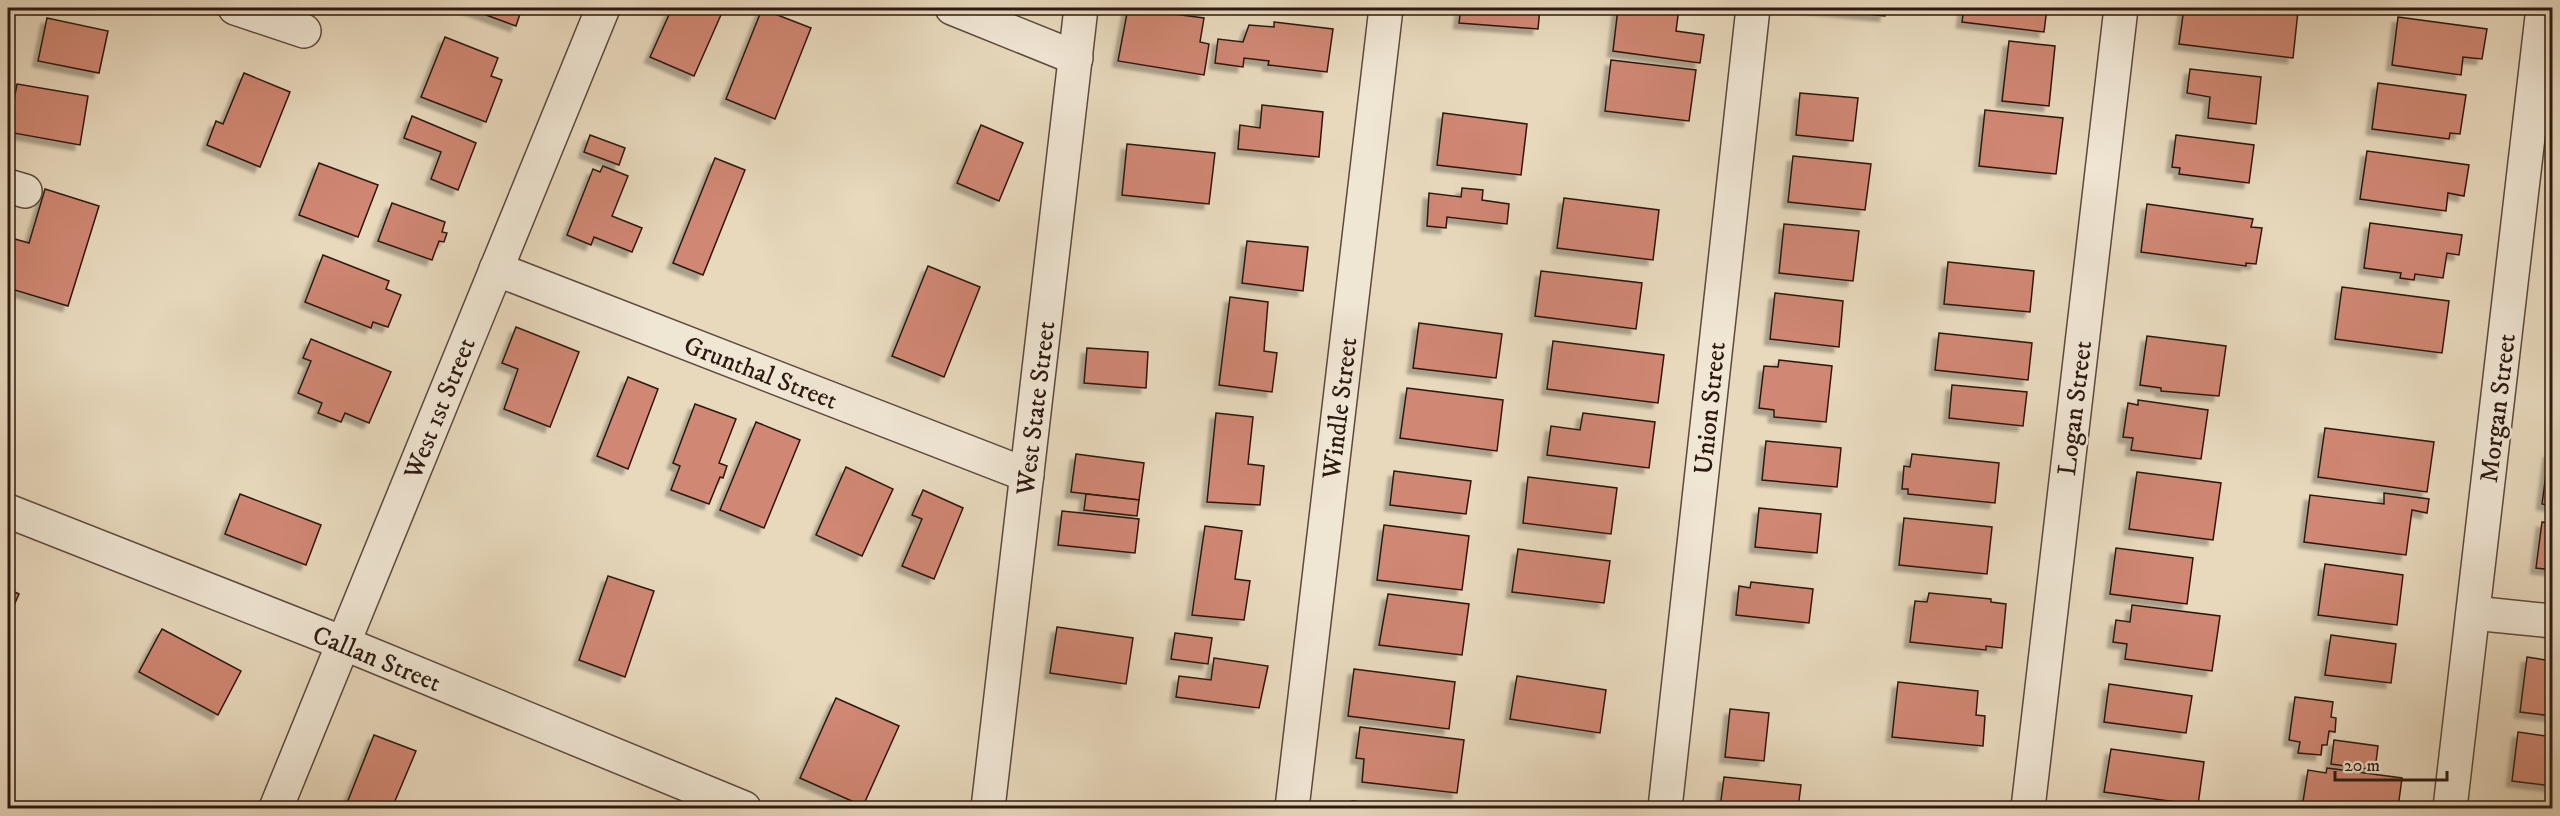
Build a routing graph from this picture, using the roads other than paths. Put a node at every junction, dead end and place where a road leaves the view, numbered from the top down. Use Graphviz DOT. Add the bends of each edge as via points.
graph roads {
  1 [pos="235,8"];
  2 [pos="603,8"];
  3 [pos="952,8"];
  4 [pos="1081,8"];
  5 [pos="1386,8"];
  6 [pos="1753,8"];
  7 [pos="2121,8"];
  8 [pos="2543,8"];
  9 [pos="304,31"];
  10 [pos="1076,58"];
  11 [pos="496,269"];
  12 [pos="1027,475"];
  13 [pos="8,511"];
  14 [pos="2473,613"];
  15 [pos="2553,621"];
  16 [pos="343,643"];
  17 [pos="276,808"];
  18 [pos="744,808"];
  19 [pos="988,808"];
  20 [pos="1292,808"];
  21 [pos="1665,808"];
  22 [pos="2028,808"];
  23 [pos="2450,808"];
  1 -- 9 [label="street"];
  2 -- 11 [label="street, West 1st Street"];
  3 -- 10 [label="street"];
  4 -- 10 [label="street, West State Street"];
  5 -- 20 [label="street, Windle Street"];
  6 -- 21 [label="street, Union Street"];
  7 -- 22 [label="street, Logan Street"];
  8 -- 14 [label="street, Morgan Street"];
  10 -- 12 [label="street, West State Street"];
  11 -- 12 [label="street, Grunthal Street"];
  11 -- 16 [label="street, West 1st Street"];
  12 -- 19 [label="street, West State Street"];
  13 -- 16 [label="street, Callan Street"];
  14 -- 15 [label="street"];
  14 -- 23 [label="street, Morgan Street"];
  16 -- 17 [label="street, West 1st Street"];
  16 -- 18 [label="street, Callan Street"];
}
